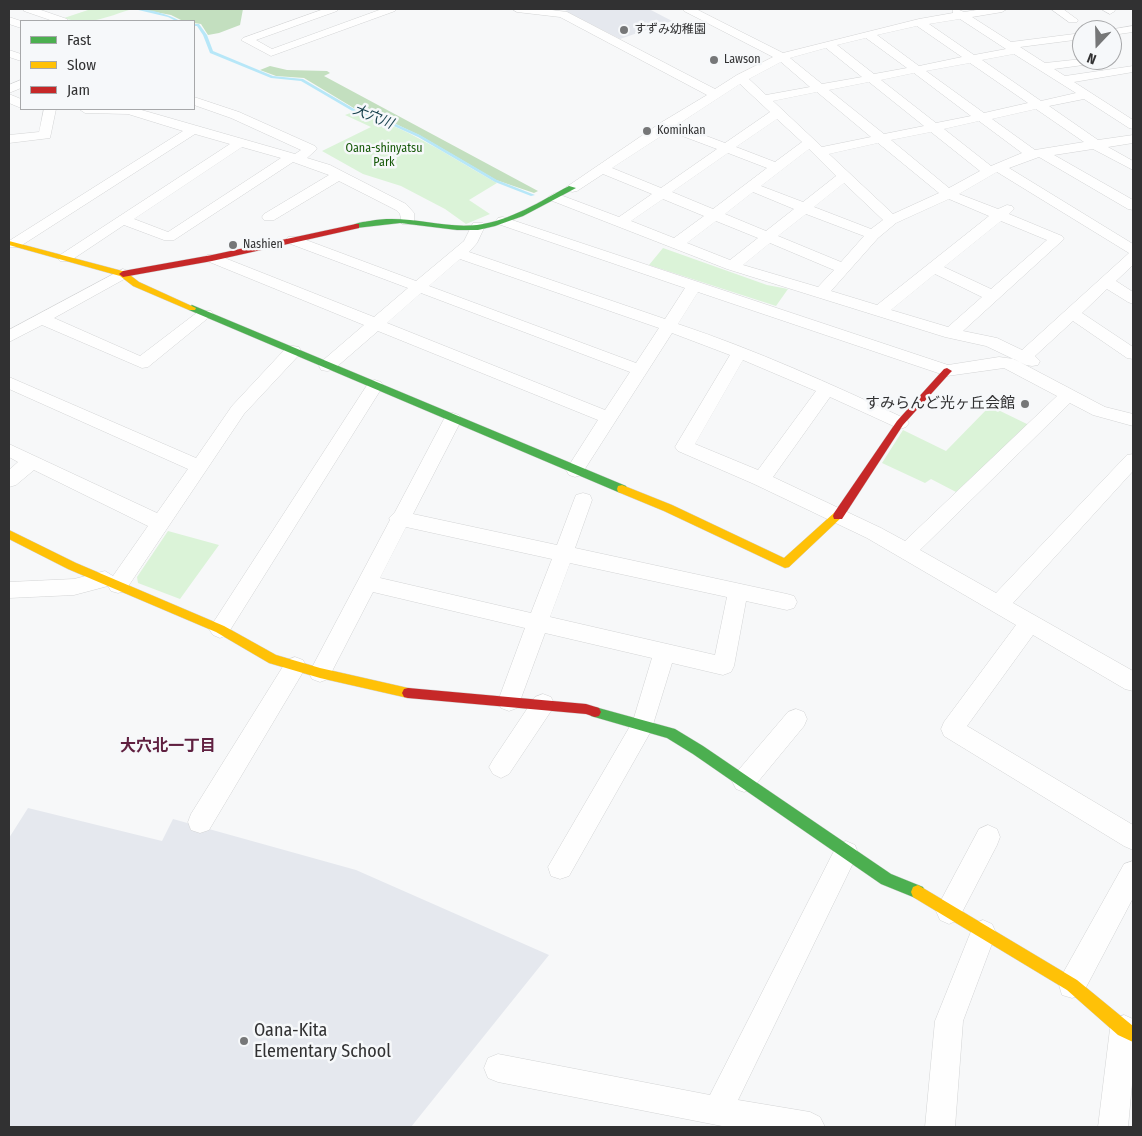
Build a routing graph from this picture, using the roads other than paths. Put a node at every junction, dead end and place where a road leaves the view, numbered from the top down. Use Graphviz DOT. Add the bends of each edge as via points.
graph roads {
  1 [pos="28,9"];
  2 [pos="333,9"];
  3 [pos="391,9"];
  4 [pos="517,9"];
  5 [pos="688,9"];
  6 [pos="949,9"];
  7 [pos="1002,9"];
  8 [pos="1056,9"];
  9 [pos="963,15"];
  10 [pos="60,20"];
  11 [pos="1073,20"];
  12 [pos="919,22"];
  13 [pos="1004,27"];
  14 [pos="987,30"];
  15 [pos="868,34"];
  16 [pos="1072,38"];
  17 [pos="828,44"];
  18 [pos="1014,48"];
  19 [pos="782,57"];
  20 [pos="972,59"];
  21 [pos="1072,63"];
  22 [pos="1044,67"];
  23 [pos="1133,69"];
  24 [pos="917,70"];
  25 [pos="741,78"];
  26 [pos="873,79"];
  27 [pos="1062,80"];
  28 [pos="821,89"];
  29 [pos="714,94"];
  30 [pos="1085,95"];
  31 [pos="766,100"];
  32 [pos="195,101"];
  33 [pos="1038,105"];
  34 [pos="50,110"];
  35 [pos="120,110"];
  36 [pos="778,112"];
  37 [pos="982,117"];
  38 [pos="666,125"];
  39 [pos="1133,125"];
  40 [pos="934,127"];
  41 [pos="193,130"];
  42 [pos="9,139"];
  43 [pos="881,139"];
  44 [pos="1133,139"];
  45 [pos="240,143"];
  46 [pos="1096,145"];
  47 [pos="814,148"];
  48 [pos="727,149"];
  49 [pos="1038,154"];
  50 [pos="295,158"];
  51 [pos="1133,166"];
  52 [pos="776,167"];
  53 [pos="604,169"];
  54 [pos="994,169"];
  55 [pos="339,175"];
  56 [pos="844,176"];
  57 [pos="751,187"];
  58 [pos="572,188"];
  59 [pos="662,193"];
  60 [pos="948,194"];
  61 [pos="555,197"];
  62 [pos="1133,206"];
  63 [pos="804,208"];
  64 [pos="1005,211"];
  65 [pos="714,216"];
  66 [pos="269,217"];
  67 [pos="123,220"];
  68 [pos="891,220"];
  69 [pos="407,221"];
  70 [pos="503,221"];
  71 [pos="619,223"];
  72 [pos="478,226"];
  73 [pos="873,235"];
  74 [pos="768,238"];
  75 [pos="293,240"];
  76 [pos="12,243"];
  77 [pos="675,245"];
  78 [pos="1133,250"];
  79 [pos="458,254"];
  80 [pos="1133,257"];
  81 [pos="65,258"];
  82 [pos="212,258"];
  83 [pos="732,266"];
  84 [pos="842,268"];
  85 [pos="934,268"];
  86 [pos="123,274"];
  87 [pos="1106,281"];
  88 [pos="696,285"];
  89 [pos="419,287"];
  90 [pos="822,292"];
  91 [pos="994,296"];
  92 [pos="1133,299"];
  93 [pos="880,311"];
  94 [pos="205,314"];
  95 [pos="1072,314"];
  96 [pos="42,319"];
  97 [pos="376,324"];
  98 [pos="668,327"];
  99 [pos="951,333"];
  100 [pos="9,337"];
  101 [pos="293,351"];
  102 [pos="739,353"];
  103 [pos="1133,354"];
  104 [pos="1024,357"];
  105 [pos="327,366"];
  106 [pos="640,370"];
  107 [pos="947,371"];
  108 [pos="9,382"];
  109 [pos="375,386"];
  110 [pos="827,389"];
  111 [pos="1068,395"];
  112 [pos="1133,407"];
  113 [pos="609,418"];
  114 [pos="453,419"];
  115 [pos="1133,420"];
  116 [pos="900,423"];
  117 [pos="9,450"];
  118 [pos="1133,460"];
  119 [pos="32,461"];
  120 [pos="198,466"];
  121 [pos="575,470"];
  122 [pos="761,479"];
  123 [pos="9,480"];
  124 [pos="583,500"];
  125 [pos="838,516"];
  126 [pos="399,518"];
  127 [pos="160,522"];
  128 [pos="9,534"];
  129 [pos="907,551"];
  130 [pos="563,554"];
  131 [pos="111,582"];
  132 [pos="367,583"];
  133 [pos="9,590"];
  134 [pos="738,592"];
  135 [pos="787,602"];
  136 [pos="999,604"];
  137 [pos="1030,622"];
  138 [pos="538,623"];
  139 [pos="220,629"];
  140 [pos="664,653"];
  141 [pos="295,666"];
  142 [pos="320,673"];
  143 [pos="1133,682"];
  144 [pos="509,701"];
  145 [pos="543,704"];
  146 [pos="796,719"];
  147 [pos="643,724"];
  148 [pos="501,767"];
  149 [pos="744,781"];
  150 [pos="200,822"];
  151 [pos="988,837"];
  152 [pos="1133,838"];
  153 [pos="846,853"];
  154 [pos="560,867"];
  155 [pos="1133,873"];
  156 [pos="949,911"];
  157 [pos="983,933"];
  158 [pos="1072,985"];
  159 [pos="1128,1031"];
  160 [pos="498,1068"];
  161 [pos="717,1111"];
  162 [pos="810,1127"];
  163 [pos="940,1127"];
  164 [pos="1113,1127"];
  1 -- 10 [label="street"];
  2 -- 3 [label="street" via="247,40 271,53"];
  4 -- 29 [label="street" via="563,14"];
  5 -- 19 [label="street"];
  6 -- 9 [label="street"];
  7 -- 9 [label="street"];
  8 -- 11 [label="street"];
  9 -- 12 [label="street"];
  9 -- 14 [label="street"];
  12 -- 15 [label="street"];
  12 -- 20 [label="street"];
  13 -- 14 [label="street"];
  14 -- 18 [label="street"];
  15 -- 17 [label="street"];
  15 -- 24 [label="street"];
  16 -- 18 [label="street"];
  17 -- 19 [label="street"];
  17 -- 26 [label="street"];
  18 -- 20 [label="street"];
  18 -- 22 [label="street"];
  19 -- 25 [label="street"];
  19 -- 28 [label="street"];
  20 -- 24 [label="street"];
  20 -- 33 [label="street"];
  21 -- 22 [label="street"];
  22 -- 27 [label="street"];
  23 -- 27 [label="street"];
  24 -- 26 [label="street"];
  24 -- 37 [label="street"];
  25 -- 29 [label="street"];
  25 -- 31 [label="street"];
  26 -- 28 [label="street"];
  26 -- 40 [label="street"];
  27 -- 30 [label="street"];
  28 -- 31 [label="street"];
  28 -- 43 [label="street"];
  29 -- 38 [label="street"];
  30 -- 33 [label="street"];
  30 -- 39 [label="street"];
  31 -- 36 [label="street"];
  32 -- 50 [label="street" via="235,114 310,149"];
  33 -- 37 [label="street"];
  33 -- 46 [label="street"];
  34 -- 42 [label="street" via="45,135"];
  35 -- 41 [label="street"];
  36 -- 47 [label="street"];
  36 -- 48 [label="street"];
  37 -- 40 [label="street"];
  37 -- 49 [label="street"];
  38 -- 48 [label="street"];
  38 -- 53 [label="street"];
  40 -- 43 [label="street"];
  40 -- 54 [label="street"];
  41 -- 45 [label="street"];
  41 -- 76 [label="street"];
  43 -- 47 [label="street"];
  43 -- 60 [label="street"];
  44 -- 46 [label="street"];
  45 -- 50 [label="street"];
  45 -- 67 [label="street"];
  46 -- 49 [label="street"];
  46 -- 51 [label="street"];
  47 -- 52 [label="street"];
  47 -- 56 [label="street"];
  48 -- 52 [label="street"];
  48 -- 59 [label="street"];
  49 -- 54 [label="street"];
  49 -- 62 [label="street"];
  50 -- 55 [label="street"];
  50 -- 67 [label="street" via="169,238"];
  52 -- 57 [label="street"];
  53 -- 58 [label="street"];
  53 -- 59 [label="street"];
  54 -- 60 [label="street"];
  54 -- 78 [label="street"];
  55 -- 66 [label="street"];
  55 -- 69 [label="street" via="401,208 407,213"];
  56 -- 63 [label="street"];
  56 -- 68 [label="street"];
  57 -- 63 [label="street"];
  57 -- 65 [label="street"];
  58 -- 61 [label="street"];
  59 -- 65 [label="street"];
  59 -- 71 [label="street"];
  60 -- 64 [label="street"];
  60 -- 68 [label="street"];
  61 -- 70 [label="street"];
  61 -- 71 [label="street"];
  63 -- 73 [label="street"];
  63 -- 74 [label="street"];
  64 -- 85 [label="street"];
  64 -- 91 [label="street" via="1057,239"];
  65 -- 74 [label="street"];
  65 -- 77 [label="street"];
  67 -- 81 [label="street"];
  68 -- 73 [label="street"];
  69 -- 72 [label="street" via="465,228"];
  69 -- 75 [label="street" via="375,222"];
  70 -- 72 [label="street"];
  70 -- 88 [label="street"];
  71 -- 77 [label="street"];
  72 -- 79 [label="street" via="470,243"];
  73 -- 84 [label="street"];
  74 -- 83 [label="street"];
  74 -- 84 [label="street"];
  75 -- 82 [label="street"];
  75 -- 89 [label="street"];
  76 -- 81 [label="street"];
  77 -- 83 [label="street"];
  79 -- 89 [label="street"];
  79 -- 98 [label="street"];
  80 -- 87 [label="street"];
  81 -- 86 [label="street"];
  82 -- 86 [label="street"];
  82 -- 97 [label="street"];
  83 -- 90 [label="street"];
  84 -- 90 [label="street"];
  85 -- 91 [label="street"];
  85 -- 93 [label="street"];
  86 -- 94 [label="street" via="136,284"];
  86 -- 96 [label="street"];
  87 -- 92 [label="street"];
  87 -- 95 [label="street"];
  88 -- 98 [label="street"];
  88 -- 107 [label="street"];
  89 -- 97 [label="street"];
  89 -- 106 [label="street"];
  90 -- 93 [label="street"];
  91 -- 99 [label="street"];
  93 -- 99 [label="street"];
  94 -- 96 [label="street" via="142,362"];
  94 -- 101 [label="street"];
  95 -- 103 [label="street"];
  95 -- 104 [label="street"];
  96 -- 100 [label="street"];
  97 -- 105 [label="street"];
  97 -- 113 [label="street"];
  98 -- 102 [label="street"];
  98 -- 106 [label="street"];
  99 -- 104 [label="street" via="991,342"];
  101 -- 105 [label="street"];
  101 -- 120 [label="street" via="238,410"];
  102 -- 110 [label="street"];
  102 -- 122 [label="street" via="684,447"];
  104 -- 112 [label="street" via="1096,394"];
  105 -- 109 [label="street"];
  106 -- 113 [label="street"];
  107 -- 111 [label="street" via="999,362"];
  107 -- 116 [label="street"];
  108 -- 120 [label="street"];
  109 -- 114 [label="street"];
  109 -- 139 [label="street"];
  110 -- 116 [label="street"];
  110 -- 122 [label="street"];
  111 -- 115 [label="street" via="1099,411"];
  111 -- 129 [label="street"];
  113 -- 121 [label="street"];
  114 -- 121 [label="street"];
  114 -- 126 [label="street"];
  116 -- 125 [label="street"];
  117 -- 119 [label="street"];
  118 -- 136 [label="street"];
  119 -- 123 [label="street"];
  119 -- 127 [label="street"];
  120 -- 127 [label="street"];
  121 -- 125 [label="street" via="668,508 785,564"];
  122 -- 125 [label="street"];
  124 -- 130 [label="street"];
  125 -- 129 [label="street"];
  126 -- 130 [label="street"];
  126 -- 132 [label="street"];
  127 -- 131 [label="street"];
  128 -- 131 [label="street"];
  129 -- 136 [label="street"];
  130 -- 134 [label="street"];
  130 -- 138 [label="street"];
  131 -- 133 [label="street"];
  131 -- 139 [label="street"];
  132 -- 138 [label="street"];
  132 -- 142 [label="street"];
  134 -- 135 [label="street"];
  134 -- 140 [label="street" via="722,666"];
  136 -- 137 [label="street"];
  137 -- 143 [label="street"];
  137 -- 152 [label="street" via="952,729"];
  138 -- 140 [label="street"];
  138 -- 144 [label="street"];
  139 -- 141 [label="street" via="273,659"];
  140 -- 147 [label="street"];
  141 -- 142 [label="street"];
  141 -- 150 [label="street"];
  142 -- 144 [label="street" via="413,694"];
  144 -- 145 [label="street"];
  145 -- 147 [label="street" via="586,709"];
  145 -- 148 [label="street"];
  146 -- 149 [label="street"];
  147 -- 149 [label="street" via="670,733"];
  147 -- 154 [label="street"];
  149 -- 153 [label="street"];
  151 -- 156 [label="street"];
  153 -- 156 [label="street" via="886,879 910,887"];
  153 -- 161 [label="street"];
  155 -- 158 [label="street"];
  156 -- 157 [label="street"];
  157 -- 158 [label="street"];
  157 -- 163 [label="street" via="948,1021"];
  158 -- 159 [label="street"];
  159 -- 164 [label="street"];
  160 -- 161 [label="street"];
  161 -- 162 [label="street"];
}
